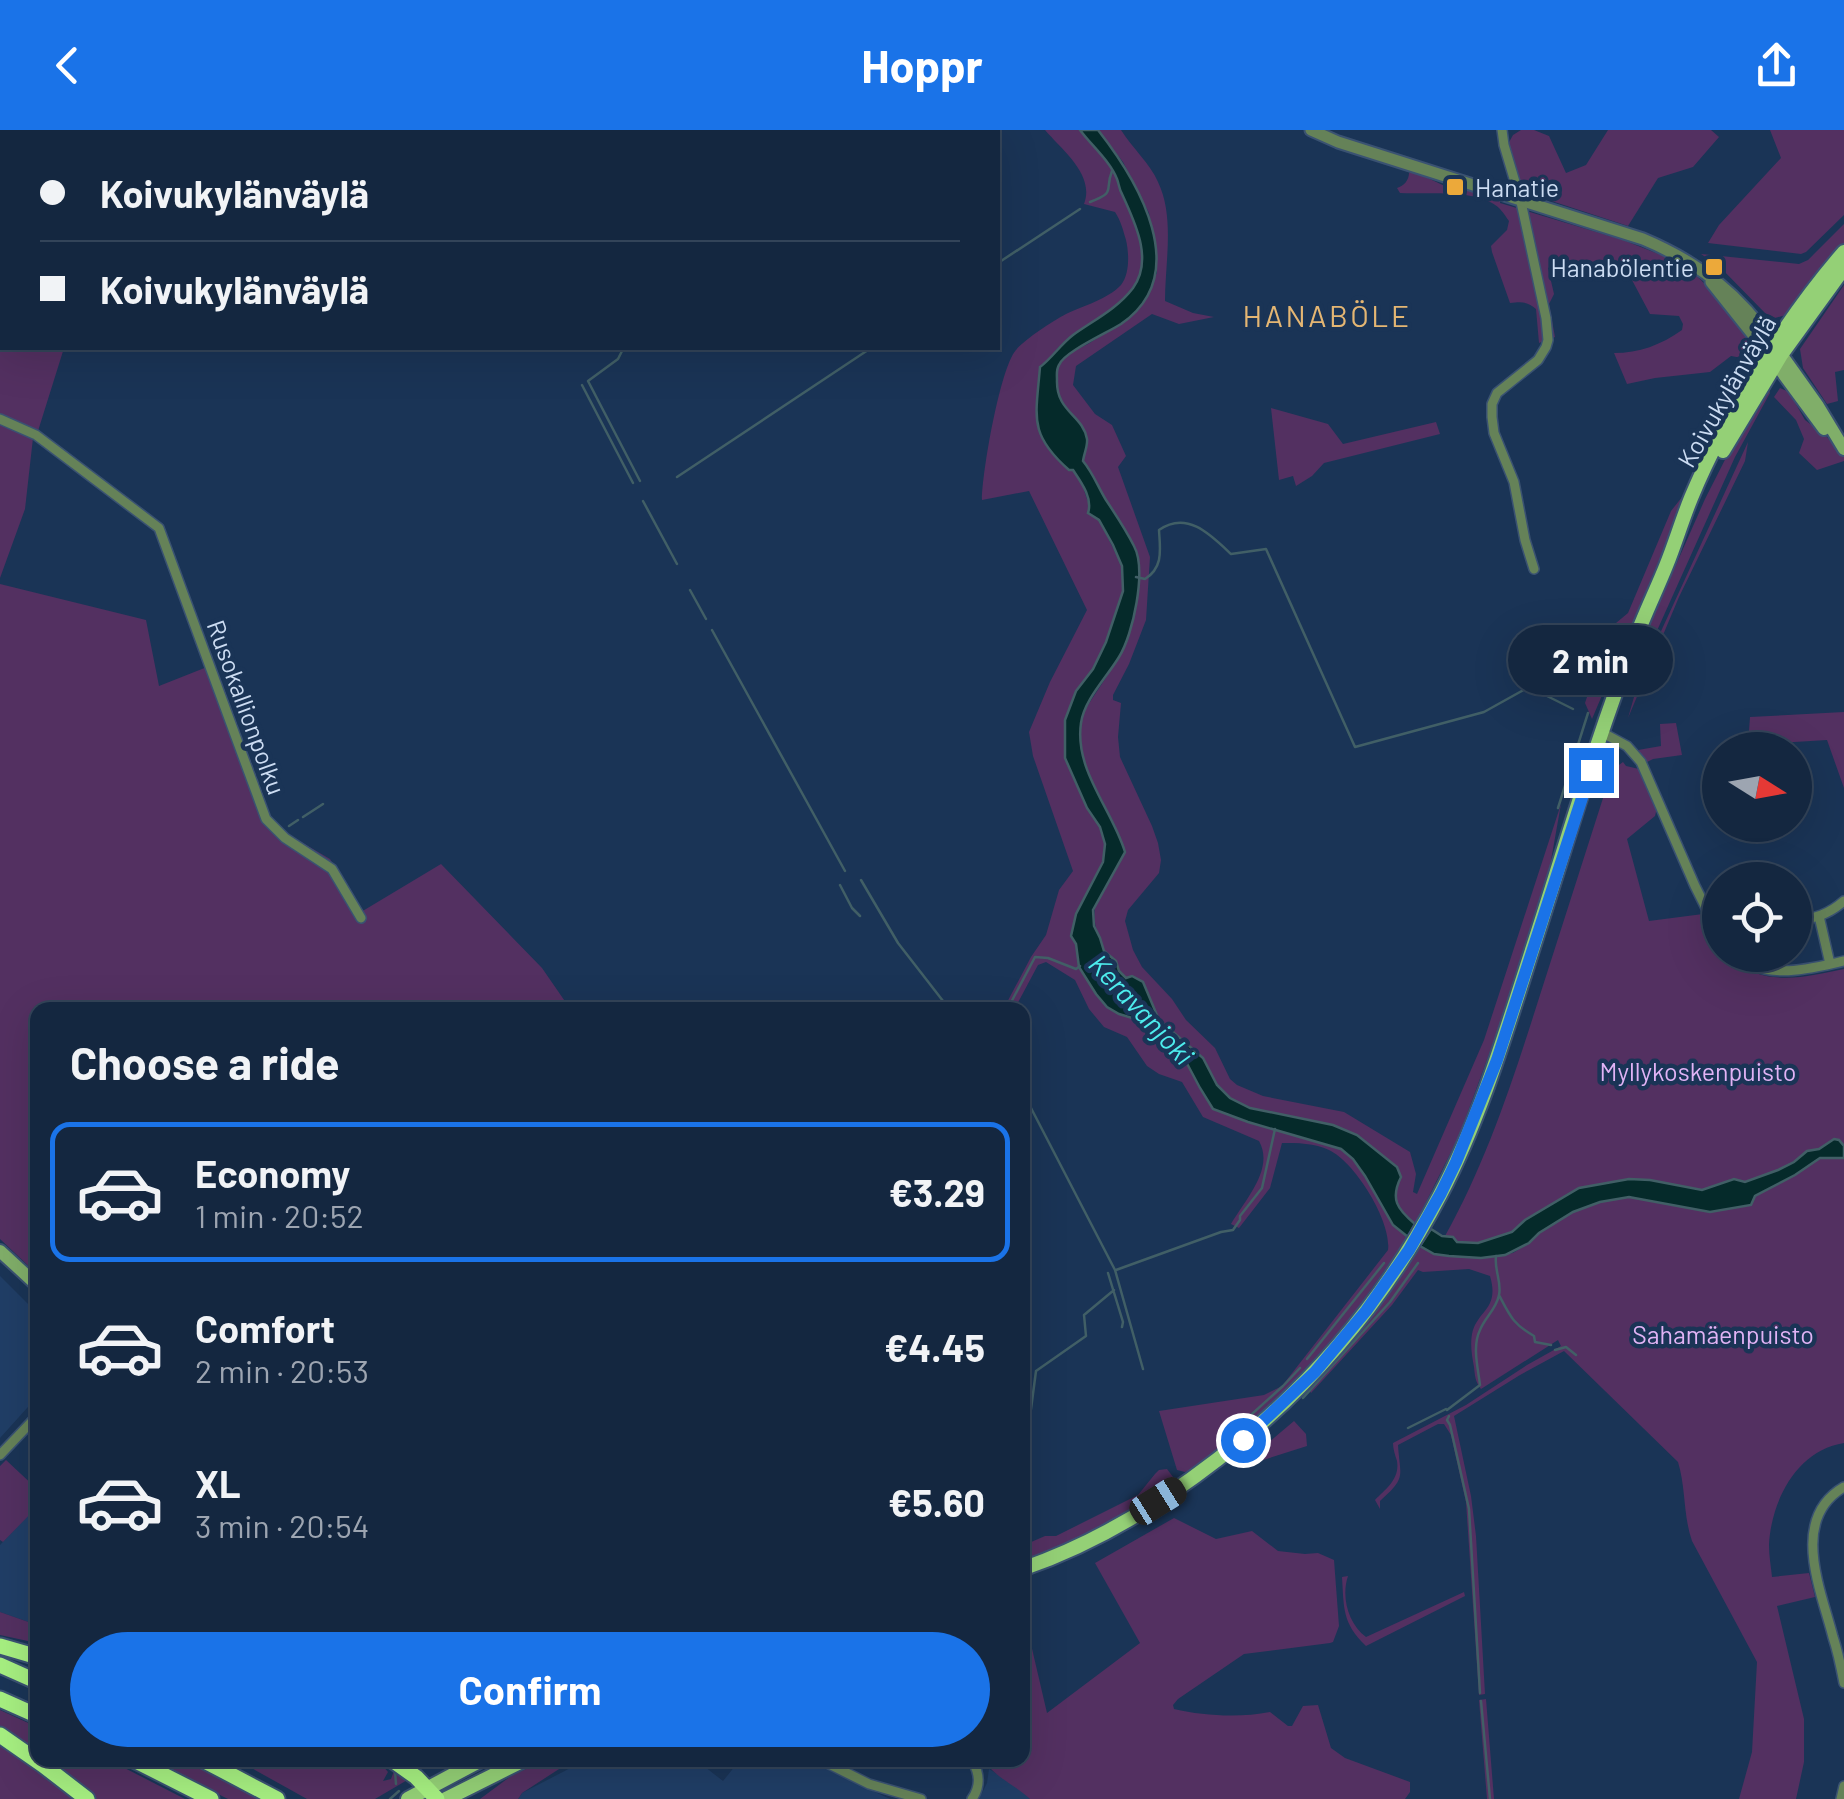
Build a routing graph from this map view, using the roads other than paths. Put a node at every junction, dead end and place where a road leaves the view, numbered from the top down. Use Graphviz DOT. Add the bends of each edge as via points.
graph roads {
  1 [pos="1310,130"];
  2 [pos="1502,130"];
  3 [pos="1520,202"];
  4 [pos="1844,252"];
  5 [pos="1844,268"];
  6 [pos="1776,355"];
  7 [pos="0,419"];
  8 [pos="1842,446"];
  9 [pos="1534,569"];
  10 [pos="1603,733"];
  11 [pos="1702,899"];
  12 [pos="1844,901"];
  13 [pos="1819,916"];
  14 [pos="1812,917"];
  15 [pos="362,918"];
  16 [pos="1844,961"];
  17 [pos="1830,964"];
  18 [pos="1812,968"];
  19 [pos="0,1251"];
  20 [pos="30,1279"];
  21 [pos="30,1423"];
  22 [pos="0,1455"];
  23 [pos="1844,1486"];
  24 [pos="1030,1566"];
  25 [pos="1839,1637"];
  26 [pos="0,1646"];
  27 [pos="30,1655"];
  28 [pos="0,1666"];
  29 [pos="30,1679"];
  30 [pos="1844,1682"];
  31 [pos="0,1699"];
  32 [pos="30,1712"];
  33 [pos="0,1735"];
  34 [pos="30,1757"];
  35 [pos="44,1767"];
  36 [pos="148,1767"];
  37 [pos="216,1767"];
  38 [pos="402,1767"];
  39 [pos="470,1767"];
  40 [pos="510,1767"];
  41 [pos="837,1767"];
  42 [pos="842,1767"];
  43 [pos="975,1767"];
  44 [pos="846,1771"];
  45 [pos="1844,1786"];
  46 [pos="431,1793"];
  47 [pos="88,1799"];
  48 [pos="212,1799"];
  49 [pos="277,1799"];
  50 [pos="408,1799"];
  51 [pos="446,1799"];
  52 [pos="920,1799"];
  53 [pos="972,1799"];
  54 [pos="1841,1799"];
  1 -- 3 [label="street"];
  2 -- 3 [label="street"];
  3 -- 6 [label="street" via="1682,257 1728,288"];
  3 -- 9 [label="street" via="1548,340 1538,360 1498,393 1492,417"];
  4 -- 6 [label="main road, Koivukylänväylä"];
  5 -- 6 [label="main road, Koivukylänväylä"];
  6 -- 8 [label="main road"];
  6 -- 10 [label="main road, Koivukylänväylä" via="1667,564"];
  7 -- 15 [label="street, Rusokallionpolku" via="51,445 162,533 266,818 332,869"];
  10 -- 11 [label="street" via="1641,762"];
  10 -- 24 [label="main road, Koivukylänväylä" via="1497,1060 1456,1162 1409,1250 1315,1372 1243,1440 1136,1515"];
  12 -- 13 [label="street"];
  13 -- 14 [label="street"];
  13 -- 17 [label="street"];
  16 -- 17 [label="street"];
  17 -- 18 [label="street"];
  19 -- 20 [label="main road"];
  21 -- 22 [label="street"];
  23 -- 25 [label="street" via="1822,1508 1812,1541 1816,1580"];
  25 -- 30 [label="street"];
  26 -- 27 [label="highway"];
  28 -- 29 [label="highway"];
  31 -- 32 [label="highway"];
  33 -- 34 [label="highway"];
  35 -- 47 [label="highway"];
  36 -- 48 [label="highway"];
  37 -- 49 [label="highway"];
  38 -- 46 [label="highway"];
  39 -- 46 [label="main road"];
  40 -- 51 [label="main road"];
  41 -- 44 [label="street"];
  42 -- 44 [label="street"];
  43 -- 53 [label="street" via="979,1779"];
  44 -- 52 [label="street"];
  45 -- 54 [label="street"];
  46 -- 50 [label="main road"];
}
